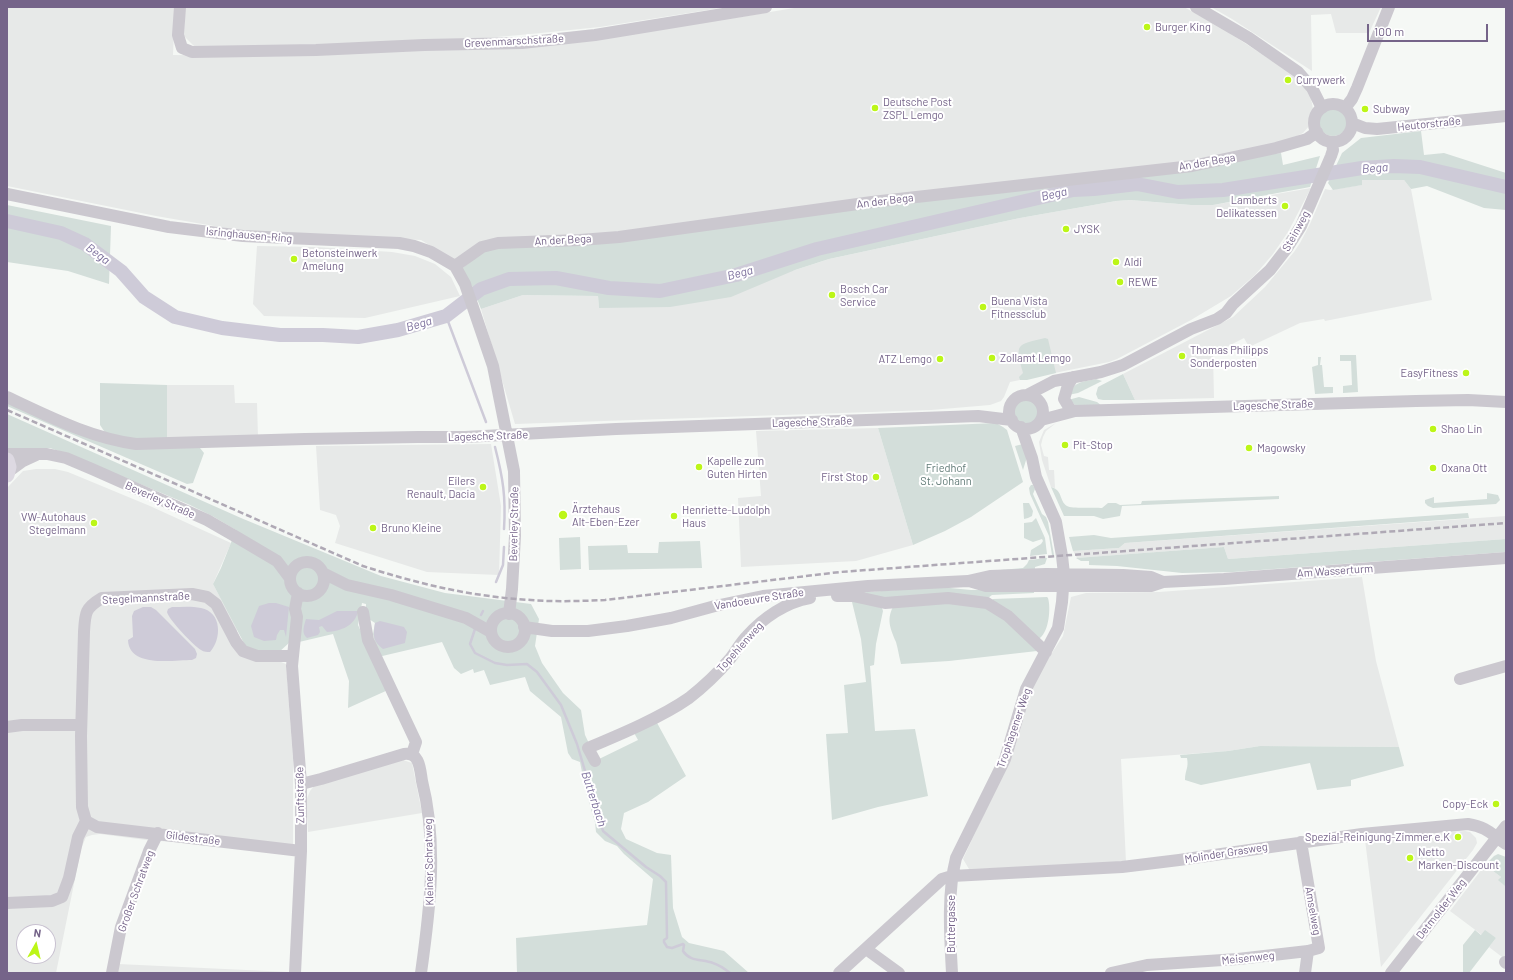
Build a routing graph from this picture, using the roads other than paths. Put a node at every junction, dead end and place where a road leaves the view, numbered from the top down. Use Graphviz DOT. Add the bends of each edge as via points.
graph roads {
  1 [pos="180,7"];
  2 [pos="766,7"];
  3 [pos="1196,7"];
  4 [pos="1389,7"];
  5 [pos="1322,108"];
  6 [pos="1345,108"];
  7 [pos="1506,116"];
  8 [pos="1352,123"];
  9 [pos="1317,132"];
  10 [pos="1332,142"];
  11 [pos="7,194"];
  12 [pos="455,266"];
  13 [pos="1073,378"];
  14 [pos="1060,380"];
  15 [pos="1026,395"];
  16 [pos="7,397"];
  17 [pos="1506,402"];
  18 [pos="1041,404"];
  19 [pos="1010,406"];
  20 [pos="1072,410"];
  21 [pos="978,416"];
  22 [pos="1038,423"];
  23 [pos="1017,424"];
  24 [pos="507,435"];
  25 [pos="7,454"];
  26 [pos="38,454"];
  27 [pos="1032,458"];
  28 [pos="7,469"];
  29 [pos="1506,558"];
  30 [pos="277,562"];
  31 [pos="298,564"];
  32 [pos="323,573"];
  33 [pos="289,578"];
  34 [pos="1064,580"];
  35 [pos="347,585"];
  36 [pos="321,588"];
  37 [pos="302,594"];
  38 [pos="363,612"];
  39 [pos="510,614"];
  40 [pos="466,618"];
  41 [pos="496,619"];
  42 [pos="524,627"];
  43 [pos="552,631"];
  44 [pos="491,632"];
  45 [pos="521,641"];
  46 [pos="1046,652"];
  47 [pos="292,656"];
  48 [pos="1506,666"];
  49 [pos="1460,679"];
  50 [pos="81,725"];
  51 [pos="7,727"];
  52 [pos="412,754"];
  53 [pos="595,761"];
  54 [pos="301,784"];
  55 [pos="86,821"];
  56 [pos="1506,826"];
  57 [pos="158,833"];
  58 [pos="1501,840"];
  59 [pos="1301,842"];
  60 [pos="301,851"];
  61 [pos="952,876"];
  62 [pos="11,902"];
  63 [pos="866,948"];
  64 [pos="1308,951"];
  65 [pos="1187,968"];
  66 [pos="112,973"];
  67 [pos="295,973"];
  68 [pos="421,973"];
  69 [pos="839,973"];
  70 [pos="899,973"];
  71 [pos="952,973"];
  72 [pos="1111,973"];
  73 [pos="1305,973"];
  74 [pos="1391,973"];
  1 -- 2 [label="street, Grevenmarschstraße" via="178,35 182,48 192,52 522,43 595,35"];
  3 -- 5 [label="street" via="1249,38 1298,72 1312,88"];
  4 -- 6 [label="street" via="1357,88"];
  5 -- 6 [label="street" via="1334,104"];
  5 -- 9 [label="street" via="1314,121"];
  6 -- 8 [label="street" via="1350,113"];
  7 -- 8 [label="street, Heutorstraße" via="1377,129"];
  8 -- 10 [label="street" via="1347,136"];
  9 -- 10 [label="street" via="1323,139"];
  9 -- 12 [label="street, An der Bega" via="1307,139 1276,148 1192,166 872,202 619,237 498,243 482,247"];
  10 -- 13 [label="street, Steinweg" via="1331,156 1301,226 1279,260 1259,281 1233,304 1221,309 1198,326 1124,365"];
  11 -- 12 [label="street, Isringhausen-Ring" via="170,227 243,236 399,243 431,252"];
  12 -- 24 [label="street" via="465,284 493,366"];
  13 -- 14 [label="street, Steinweg"];
  13 -- 20 [label="street" via="1064,398"];
  14 -- 15 [label="street, Steinweg"];
  14 -- 18 [label="street" via="1047,391"];
  15 -- 18 [label="street" via="1035,398"];
  15 -- 19 [label="street" via="1017,398"];
  16 -- 24 [label="street, Lagesche Straße" via="71,426 114,440 136,444"];
  17 -- 20 [label="street, Lagesche Straße" via="1468,400"];
  18 -- 20 [label="street, Lagesche Straße"];
  18 -- 22 [label="street" via="1042,414"];
  19 -- 21 [label="street, Lagesche Straße"];
  19 -- 23 [label="street" via="1010,415"];
  20 -- 22 [label="street, Lagesche Straße"];
  21 -- 23 [label="street, Lagesche Straße"];
  21 -- 24 [label="street, Lagesche Straße"];
  22 -- 23 [label="street" via="1024,428"];
  22 -- 27 [label="street, Trophagener Weg"];
  23 -- 27 [label="street, Trophagener Weg"];
  24 -- 39 [label="street, Beverley Straße" via="515,486"];
  25 -- 26 [label="street, Beverley Straße"];
  26 -- 28 [label="street"];
  26 -- 30 [label="street, Beverley Straße" via="66,458 207,520"];
  27 -- 34 [label="street, Trophagener Weg" via="1036,477 1056,522"];
  29 -- 34 [label="street, Am Wasserturm" via="1163,582 1151,586"];
  30 -- 31 [label="street"];
  30 -- 33 [label="street"];
  31 -- 32 [label="street" via="312,562"];
  31 -- 33 [label="street" via="293,568"];
  32 -- 35 [label="street"];
  32 -- 36 [label="street"];
  33 -- 37 [label="street" via="292,587"];
  34 -- 43 [label="street, Vandoeuvre Straße" via="986,586 968,581 868,586 763,596 627,626 588,631"];
  34 -- 46 [label="street, Trophagener Weg" via="1058,628"];
  35 -- 36 [label="street"];
  35 -- 40 [label="street" via="391,595"];
  36 -- 37 [label="street" via="314,594"];
  37 -- 47 [label="street, Zunftstraße" via="295,609 297,617"];
  38 -- 52 [label="street, Kleiner Schratweg" via="368,640 416,742"];
  39 -- 41 [label="street" via="504,614"];
  39 -- 42 [label="street" via="520,619"];
  40 -- 41 [label="street"];
  40 -- 44 [label="street"];
  41 -- 44 [label="street"];
  42 -- 43 [label="street, Vandoeuvre Straße"];
  42 -- 45 [label="street"];
  43 -- 45 [label="street, Vandoeuvre Straße"];
  44 -- 45 [label="street" via="495,641 503,646 513,646"];
  46 -- 53 [label="street, Topehlenweg" via="1008,616 987,603 948,598 885,603 853,596 797,600 765,619 746,637 729,660 688,698 655,717 588,748"];
  46 -- 61 [label="street, Trophagener Weg" via="1026,689 1005,759 956,858"];
  47 -- 50 [label="street, Stegelmannstraße" via="257,656 243,651 216,604 207,597 192,594 102,598 91,605 85,614"];
  47 -- 54 [label="street, Zunftstraße"];
  48 -- 49 [label="street"];
  50 -- 51 [label="street"];
  50 -- 55 [label="street" via="82,807"];
  52 -- 54 [label="street" via="404,754"];
  52 -- 68 [label="street, Kleiner Schratweg" via="417,759 426,796 430,838 429,911"];
  54 -- 60 [label="street, Zunftstraße"];
  55 -- 57 [label="street, Gildestraße" via="97,827"];
  55 -- 62 [label="street" via="78,837 62,897 52,901"];
  56 -- 58 [label="street, Detmolder Weg"];
  57 -- 60 [label="street, Gildestraße"];
  57 -- 66 [label="street, Großer Schratweg" via="121,928"];
  58 -- 59 [label="street, Molinder Grasweg" via="1484,828 1468,824"];
  58 -- 74 [label="street, Detmolder Weg"];
  59 -- 61 [label="street, Molinder Grasweg" via="1122,867"];
  59 -- 64 [label="street, Amselweg" via="1319,948"];
  60 -- 67 [label="street, Zunftstraße"];
  61 -- 63 [label="street" via="942,879"];
  61 -- 71 [label="street, Buttergasse"];
  63 -- 69 [label="street"];
  63 -- 70 [label="street"];
  64 -- 65 [label="street, Meisenweg"];
  64 -- 73 [label="street, Amselweg"];
  65 -- 72 [label="street, Meisenweg" via="1147,965"];
}
